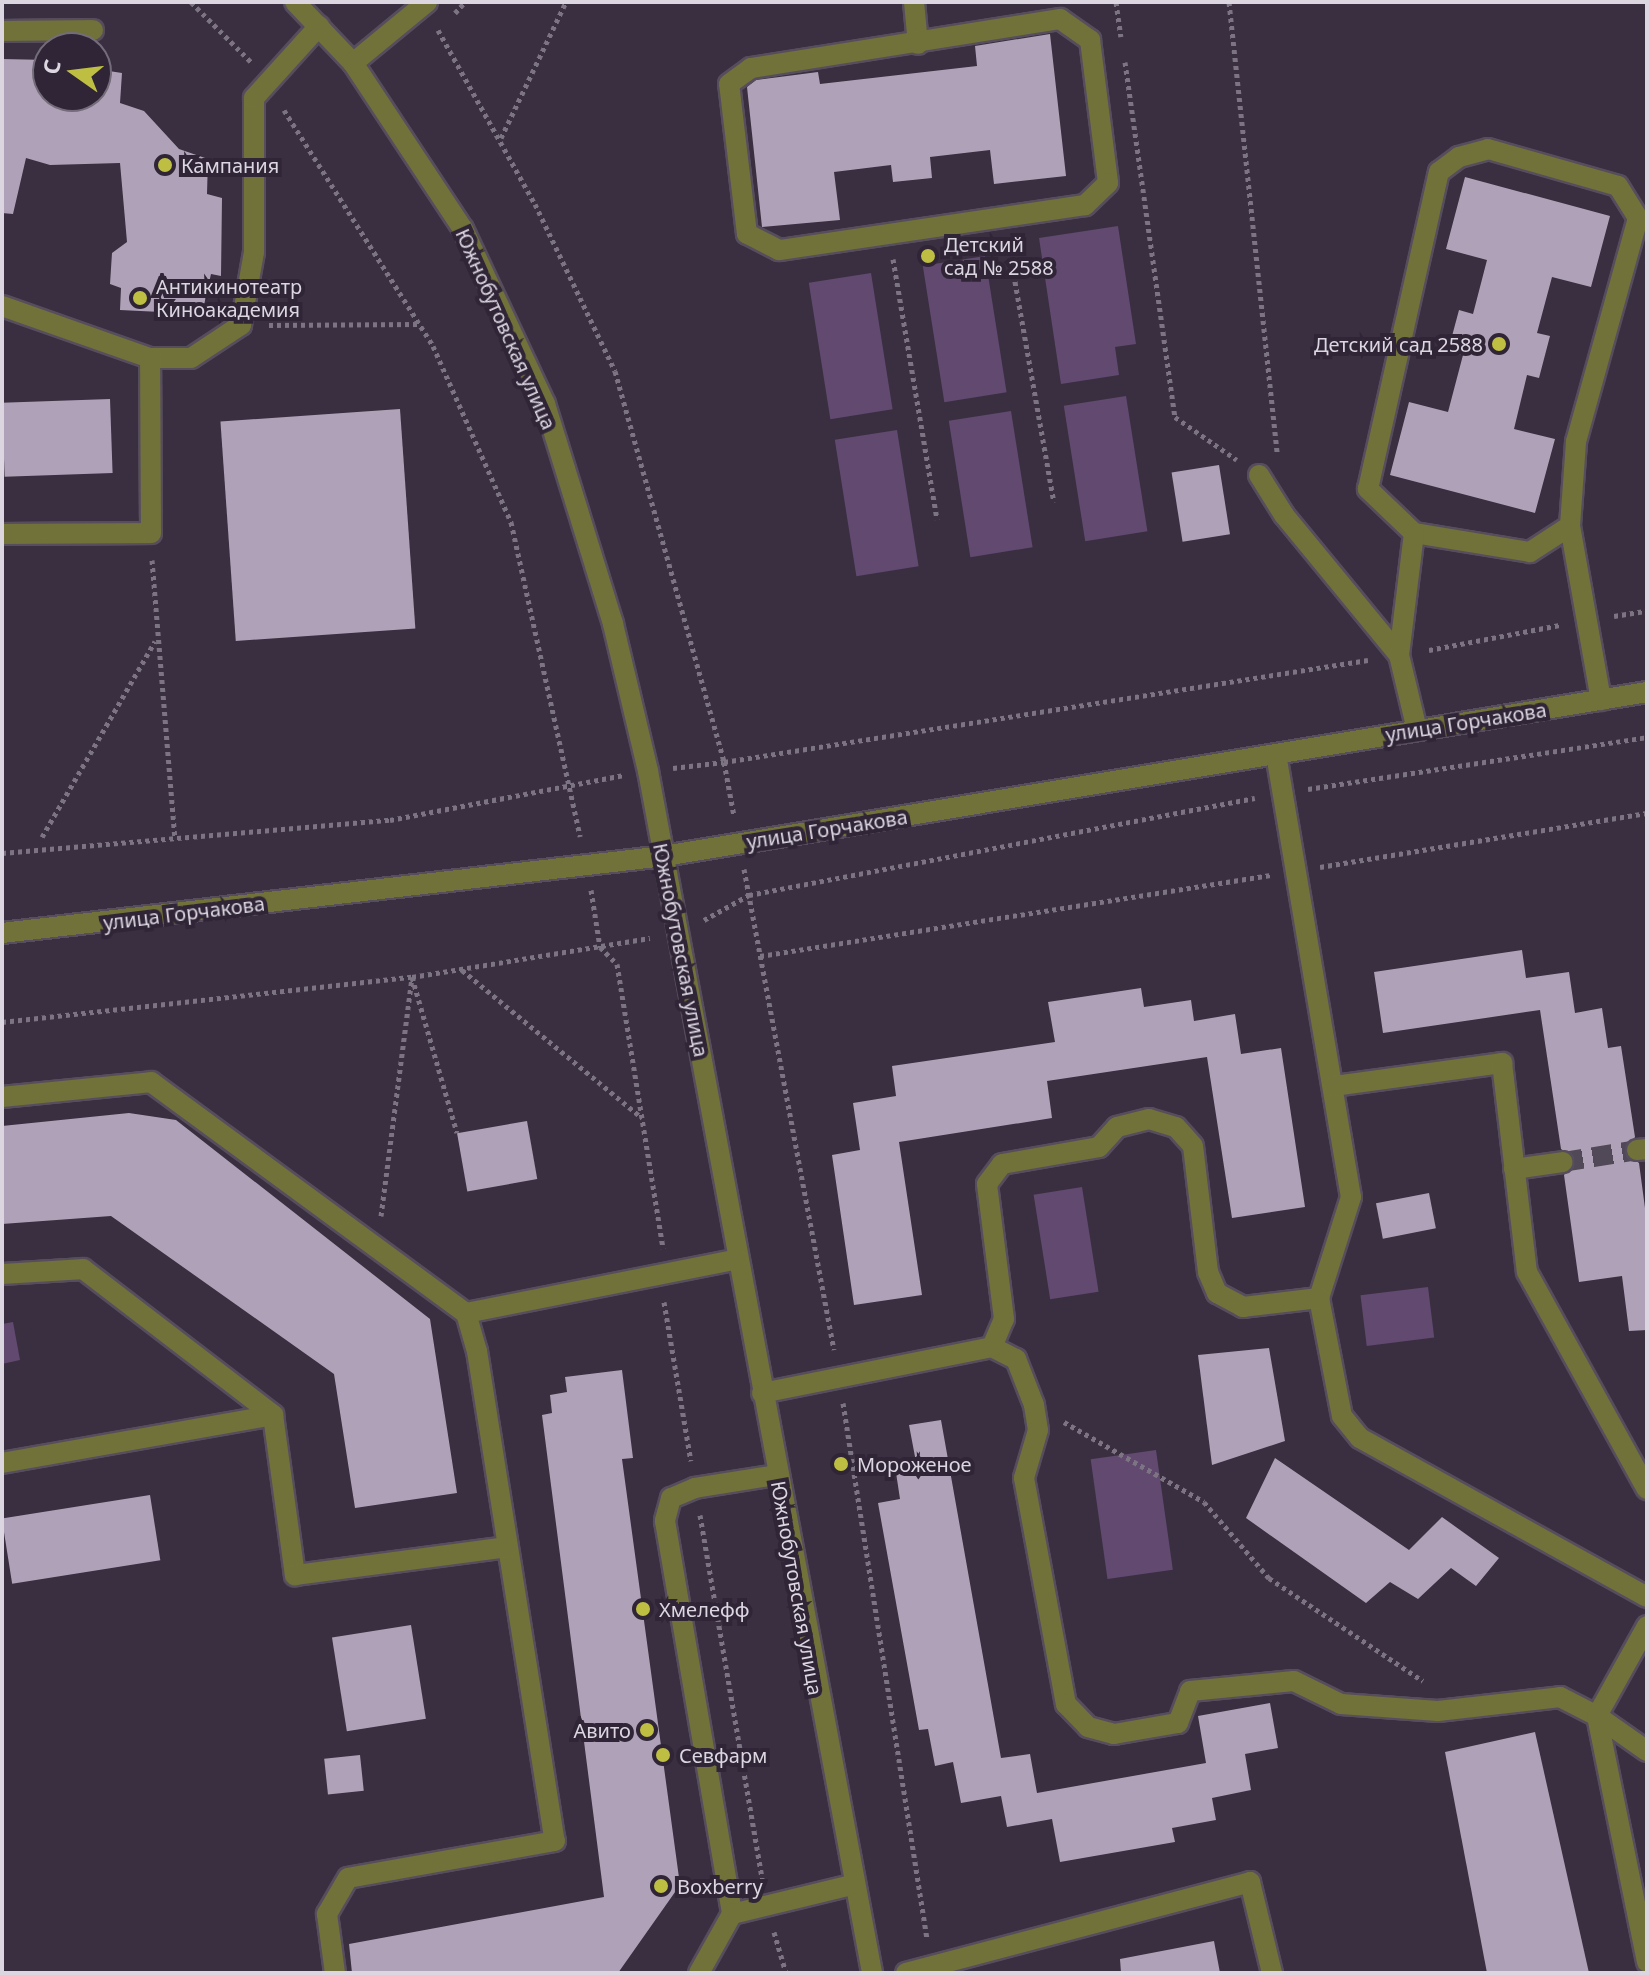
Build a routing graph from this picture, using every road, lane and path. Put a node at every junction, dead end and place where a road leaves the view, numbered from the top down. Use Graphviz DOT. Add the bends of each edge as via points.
graph roads {
  1 [pos="191,2"];
  2 [pos="295,2"];
  3 [pos="566,2"];
  4 [pos="914,2"];
  5 [pos="1116,2"];
  6 [pos="1229,2"];
  7 [pos="424,5"];
  8 [pos="319,26"];
  9 [pos="93,30"];
  10 [pos="2,31"];
  11 [pos="918,44"];
  12 [pos="353,63"];
  13 [pos="270,81"];
  14 [pos="500,139"];
  15 [pos="1003,217"];
  16 [pos="888,234"];
  17 [pos="2,306"];
  18 [pos="420,324"];
  19 [pos="241,325"];
  20 [pos="150,358"];
  21 [pos="1259,475"];
  22 [pos="1054,502"];
  23 [pos="937,519"];
  24 [pos="1570,526"];
  25 [pos="151,533"];
  26 [pos="1414,533"];
  27 [pos="2,534"];
  28 [pos="1647,611"];
  29 [pos="1588,620"];
  30 [pos="155,640"];
  31 [pos="1399,655"];
  32 [pos="1647,692"];
  33 [pos="1601,700"];
  34 [pos="1417,730"];
  35 [pos="1647,737"];
  36 [pos="1276,754"];
  37 [pos="567,785"];
  38 [pos="1282,793"];
  39 [pos="1647,813"];
  40 [pos="42,837"];
  41 [pos="175,838"];
  42 [pos="2,853"];
  43 [pos="664,856"];
  44 [pos="587,865"];
  45 [pos="1298,871"];
  46 [pos="2,933"];
  47 [pos="679,933"];
  48 [pos="600,947"];
  49 [pos="760,956"];
  50 [pos="461,969"];
  51 [pos="412,977"];
  52 [pos="2,1022"];
  53 [pos="1334,1086"];
  54 [pos="2,1097"];
  55 [pos="642,1118"];
  56 [pos="457,1133"];
  57 [pos="1563,1162"];
  58 [pos="1514,1169"];
  59 [pos="376,1247"];
  60 [pos="738,1259"];
  61 [pos="2,1274"];
  62 [pos="659,1274"];
  63 [pos="1319,1298"];
  64 [pos="466,1313"];
  65 [pos="992,1347"];
  66 [pos="762,1393"];
  67 [pos="1034,1405"];
  68 [pos="273,1415"];
  69 [pos="2,1463"];
  70 [pos="776,1475"];
  71 [pos="695,1488"];
  72 [pos="1647,1489"];
  73 [pos="507,1547"];
  74 [pos="1647,1597"];
  75 [pos="1647,1626"];
  76 [pos="1463,1708"];
  77 [pos="1597,1716"];
  78 [pos="1647,1751"];
  79 [pos="852,1885"];
  80 [pos="766,1906"];
  81 [pos="732,1914"];
  82 [pos="1647,1962"];
  83 [pos="335,1973"];
  84 [pos="699,1973"];
  85 [pos="786,1973"];
  86 [pos="872,1973"];
  87 [pos="906,1973"];
  88 [pos="1272,1973"];
  1 -- 13 [label="path"];
  2 -- 8 [label="street, Южнобутовская улица"];
  3 -- 14 [label="path"];
  4 -- 11 [label="street"];
  5 -- 21 [label="path" via="1175,417"];
  6 -- 21 [label="path" via="1278,464"];
  7 -- 12 [label="street"];
  7 -- 14 [label="path"];
  8 -- 12 [label="street, Южнобутовская улица"];
  8 -- 13 [label="street"];
  9 -- 10 [label="street"];
  11 -- 15 [label="street" via="1060,19 1090,40 1108,183 1085,205"];
  11 -- 16 [label="street" via="751,68 729,84 747,234 779,250"];
  12 -- 43 [label="street, Южнобутовская улица" via="463,229 545,404 613,624"];
  13 -- 18 [label="path" via="293,128 358,220"];
  13 -- 19 [label="street" via="254,98 254,252"];
  14 -- 31 [label="path" via="615,371 724,762"];
  15 -- 16 [label="street"];
  15 -- 22 [label="path"];
  16 -- 23 [label="path"];
  17 -- 20 [label="street"];
  18 -- 19 [label="path"];
  18 -- 37 [label="path" via="511,522"];
  19 -- 20 [label="street" via="191,358"];
  20 -- 25 [label="street"];
  21 -- 31 [label="street" via="1284,515"];
  24 -- 26 [label="street" via="1530,552"];
  24 -- 26 [label="street" via="1576,442 1638,218 1618,186 1488,149 1459,157 1439,172 1368,489"];
  24 -- 29 [label="street"];
  25 -- 27 [label="street"];
  25 -- 30 [label="path"];
  26 -- 31 [label="street"];
  28 -- 29 [label="path"];
  29 -- 31 [label="path"];
  29 -- 33 [label="street"];
  30 -- 40 [label="path"];
  30 -- 41 [label="path"];
  31 -- 34 [label="street"];
  32 -- 33 [label="street, улица Горчакова"];
  33 -- 34 [label="street, улица Горчакова"];
  34 -- 36 [label="street, улица Горчакова"];
  35 -- 38 [label="path"];
  36 -- 38 [label="street"];
  36 -- 43 [label="street, улица Горчакова"];
  37 -- 41 [label="path" via="390,820"];
  37 -- 44 [label="path"];
  38 -- 45 [label="street"];
  38 -- 47 [label="path" via="749,895"];
  39 -- 45 [label="path"];
  41 -- 42 [label="path"];
  43 -- 44 [label="street, улица Горчакова"];
  43 -- 47 [label="street, Южнобутовская улица"];
  44 -- 46 [label="street, улица Горчакова"];
  44 -- 48 [label="path"];
  45 -- 49 [label="path"];
  45 -- 53 [label="street"];
  47 -- 48 [label="path"];
  47 -- 60 [label="street, Южнобутовская улица"];
  48 -- 50 [label="path"];
  48 -- 55 [label="path" via="617,964"];
  50 -- 51 [label="path"];
  50 -- 55 [label="path"];
  51 -- 52 [label="path"];
  51 -- 56 [label="path"];
  51 -- 59 [label="path"];
  53 -- 58 [label="street" via="1502,1063"];
  53 -- 63 [label="street" via="1351,1197"];
  54 -- 59 [label="street" via="151,1082"];
  55 -- 62 [label="path" via="663,1243"];
  57 -- 58 [label="street"];
  58 -- 72 [label="street" via="1527,1272"];
  59 -- 64 [label="street"];
  60 -- 62 [label="street"];
  60 -- 66 [label="street, Южнобутовская улица"];
  61 -- 68 [label="street" via="83,1269"];
  62 -- 64 [label="street"];
  62 -- 71 [label="path"];
  63 -- 65 [label="street" via="1243,1307 1217,1293 1208,1272 1193,1146 1176,1127 1149,1119 1117,1127 1099,1147 1002,1164 987,1184 1004,1319"];
  63 -- 74 [label="street" via="1342,1416 1360,1438"];
  64 -- 73 [label="street"];
  65 -- 66 [label="street"];
  65 -- 67 [label="street" via="1016,1359"];
  66 -- 70 [label="street, Южнобутовская улица"];
  67 -- 76 [label="path" via="1204,1502 1269,1578"];
  67 -- 76 [label="street" via="1038,1430 1024,1478 1066,1704 1088,1727 1114,1734 1178,1723 1190,1691 1294,1681 1341,1704"];
  68 -- 69 [label="street"];
  68 -- 73 [label="street" via="295,1575"];
  70 -- 71 [label="street"];
  70 -- 79 [label="street, Южнобутовская улица"];
  71 -- 80 [label="path"];
  71 -- 81 [label="street" via="671,1498 665,1521"];
  73 -- 83 [label="street" via="555,1841 348,1878 327,1914"];
  75 -- 77 [label="street"];
  76 -- 77 [label="street" via="1560,1697"];
  77 -- 78 [label="street"];
  77 -- 82 [label="street"];
  79 -- 80 [label="street"];
  79 -- 86 [label="street, Южнобутовская улица"];
  80 -- 81 [label="street"];
  80 -- 85 [label="path"];
  81 -- 84 [label="street"];
  87 -- 88 [label="street" via="1250,1882"];
}
